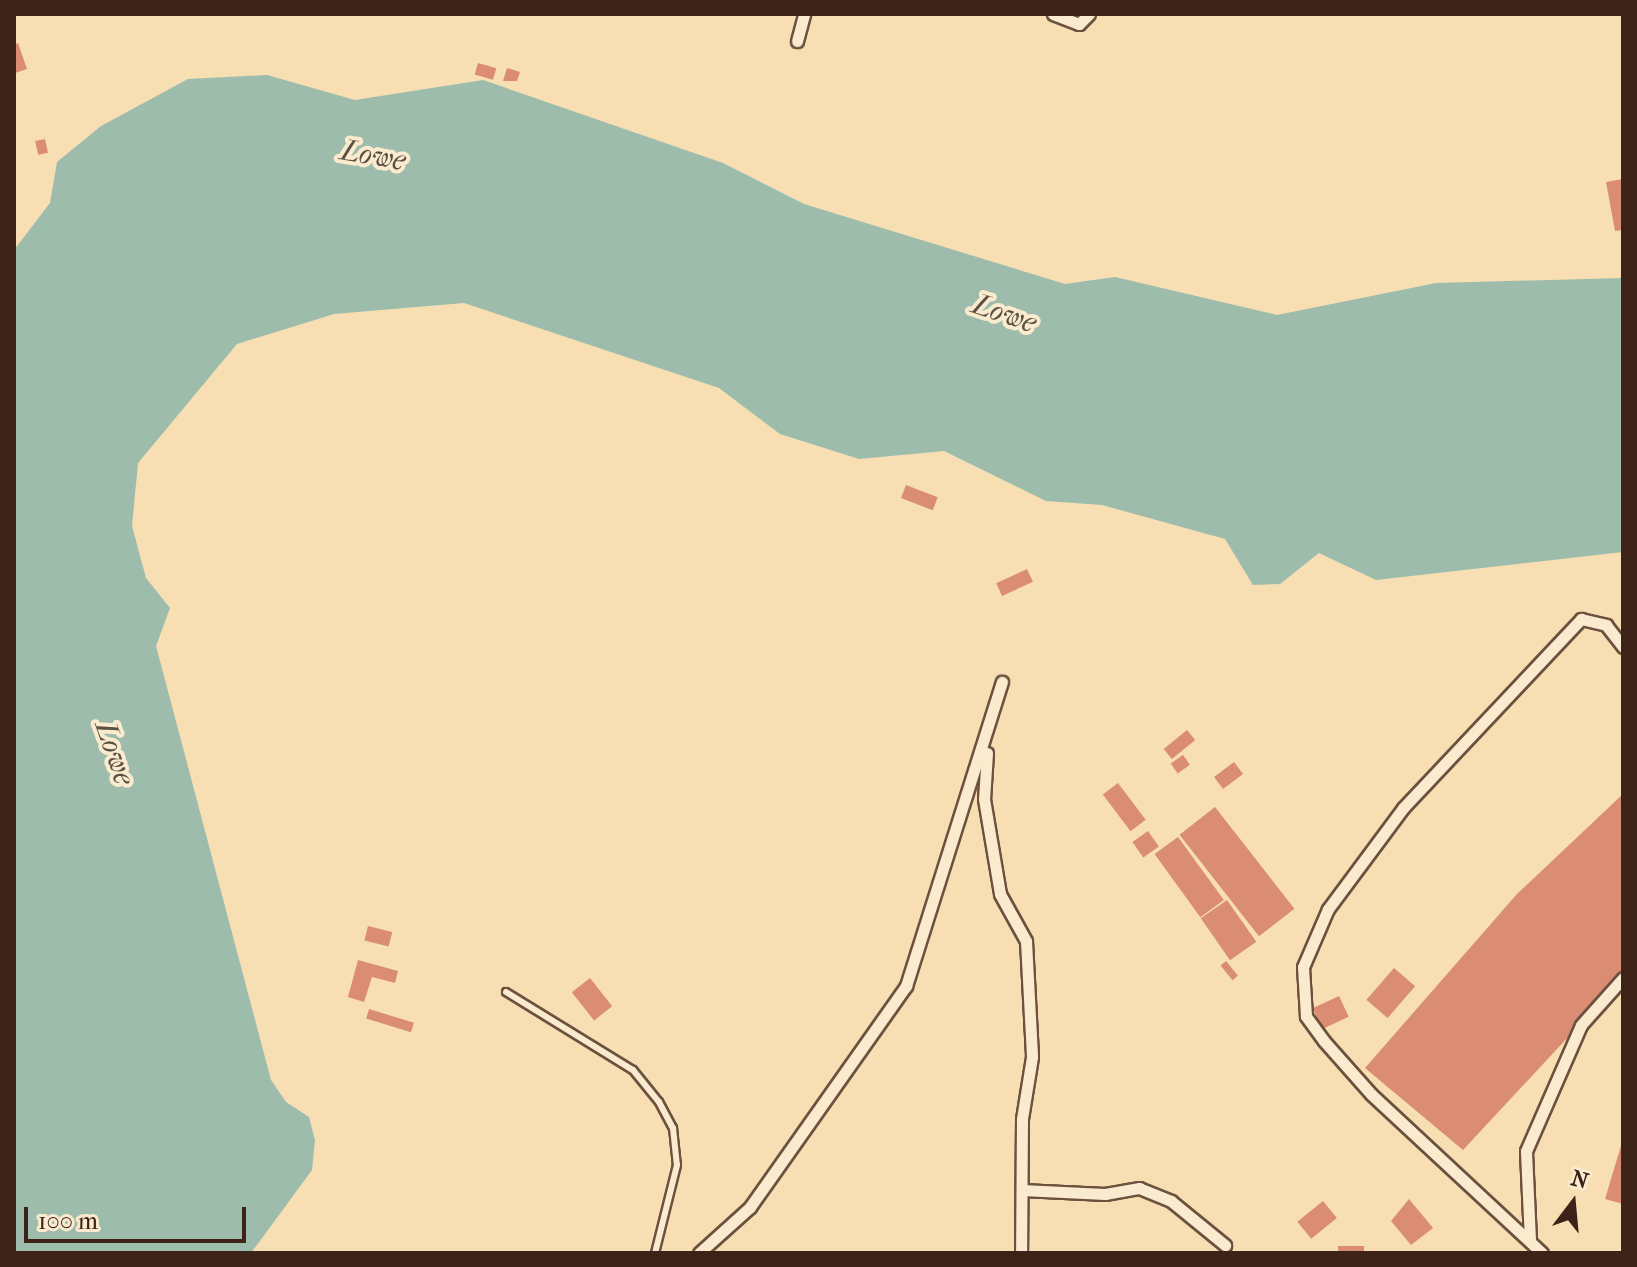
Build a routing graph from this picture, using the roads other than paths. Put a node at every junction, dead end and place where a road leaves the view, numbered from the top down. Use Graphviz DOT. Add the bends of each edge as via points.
graph roads {
  1 [pos="804,14"];
  2 [pos="1053,14"];
  3 [pos="1089,14"];
  4 [pos="797,41"];
  5 [pos="1623,647"];
  6 [pos="1002,682"];
  7 [pos="988,736"];
  8 [pos="1623,978"];
  9 [pos="506,992"];
  10 [pos="1022,1190"];
  11 [pos="1530,1240"];
  12 [pos="1225,1245"];
  13 [pos="655,1253"];
  14 [pos="699,1253"];
  15 [pos="1021,1253"];
  16 [pos="1542,1253"];
  1 -- 4 [label="street"];
  2 -- 3 [label="street" via="1072,24"];
  5 -- 11 [label="street" via="1606,625 1581,619 1403,808 1328,909 1303,967 1306,1016 1324,1041 1371,1094"];
  6 -- 7 [label="street"];
  7 -- 10 [label="street" via="984,799 1000,894 1026,941 1032,1057 1022,1119"];
  7 -- 14 [label="street" via="906,986 750,1207"];
  8 -- 11 [label="street" via="1581,1025 1526,1151"];
  9 -- 13 [label="lane" via="633,1070 659,1102 673,1128 677,1165"];
  10 -- 12 [label="street" via="1105,1194 1139,1188 1171,1201"];
  10 -- 15 [label="street"];
  11 -- 16 [label="street"];
}
